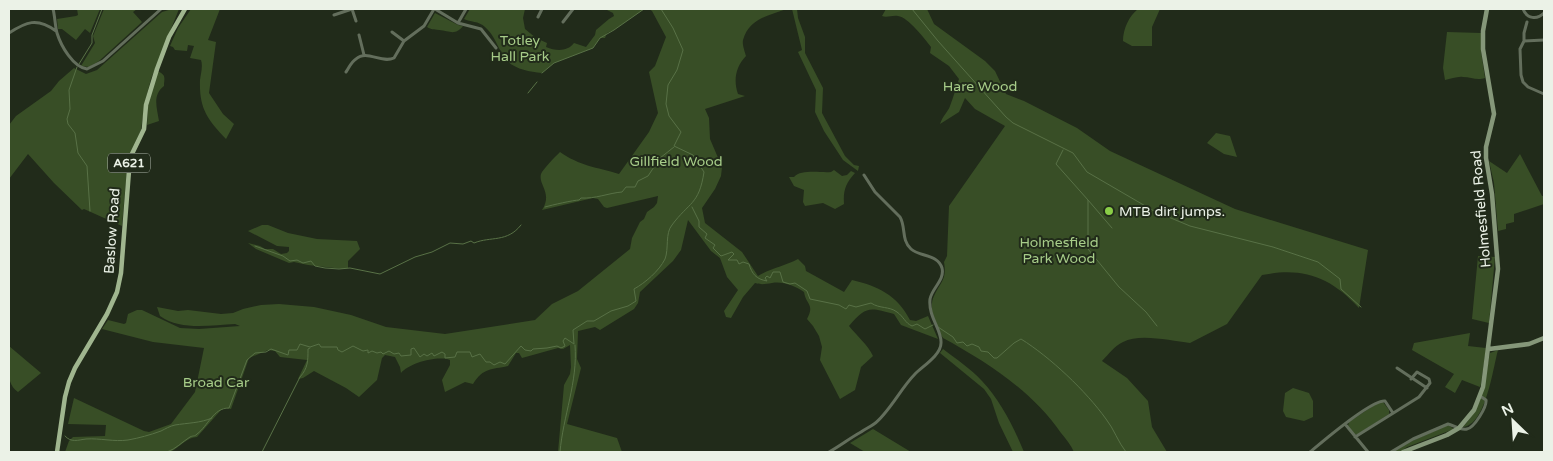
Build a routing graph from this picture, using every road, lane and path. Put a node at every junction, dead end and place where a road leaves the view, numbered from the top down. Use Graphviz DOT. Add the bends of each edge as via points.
graph roads {
  1 [pos="54,9"];
  2 [pos="161,9"];
  3 [pos="185,9"];
  4 [pos="352,9"];
  5 [pos="434,9"];
  6 [pos="466,9"];
  7 [pos="542,9"];
  8 [pos="572,9"];
  9 [pos="1487,9"];
  10 [pos="1523,9"];
  11 [pos="1544,13"];
  12 [pos="334,15"];
  13 [pos="538,17"];
  14 [pos="356,21"];
  15 [pos="563,22"];
  16 [pos="1527,22"];
  17 [pos="458,23"];
  18 [pos="56,31"];
  19 [pos="392,32"];
  20 [pos="9,33"];
  21 [pos="358,35"];
  22 [pos="1544,40"];
  23 [pos="404,41"];
  24 [pos="1524,41"];
  25 [pos="496,48"];
  26 [pos="364,55"];
  27 [pos="346,72"];
  28 [pos="1544,94"];
  29 [pos="864,175"];
  30 [pos="1544,338"];
  31 [pos="1489,349"];
  32 [pos="1397,368"];
  33 [pos="1411,379"];
  34 [pos="1427,388"];
  35 [pos="1480,396"];
  36 [pos="1393,413"];
  37 [pos="1345,424"];
  38 [pos="1459,428"];
  39 [pos="1355,437"];
  40 [pos="57,452"];
  41 [pos="829,452"];
  42 [pos="1310,452"];
  43 [pos="1368,452"];
  44 [pos="1391,452"];
  45 [pos="1403,452"];
  1 -- 18 [label="street"];
  2 -- 18 [label="street" via="103,61 88,69 78,65"];
  3 -- 40 [label="main road, Baslow Road / A621" via="156,69 146,105 144,130 130,158 117,292 74,368 65,397"];
  4 -- 12 [label="street"];
  4 -- 14 [label="street"];
  5 -- 17 [label="street"];
  5 -- 23 [label="street" via="424,26"];
  6 -- 17 [label="street"];
  7 -- 13 [label="street"];
  8 -- 15 [label="street"];
  9 -- 31 [label="main road, Holmesfield Road" via="1483,49 1494,114 1486,158 1498,269"];
  10 -- 11 [label="street" via="1533,18"];
  16 -- 24 [label="street"];
  17 -- 25 [label="street" via="481,29"];
  18 -- 20 [label="street" via="31,22"];
  19 -- 23 [label="street"];
  21 -- 26 [label="street"];
  22 -- 24 [label="street"];
  23 -- 26 [label="street" via="391,59"];
  24 -- 28 [label="street" via="1519,62 1522,80 1528,87"];
  26 -- 27 [label="street" via="354,60"];
  29 -- 41 [label="street" via="875,192 900,217 909,247 939,262 942,274 930,297 930,305 941,343 938,351 905,384 874,424"];
  30 -- 31 [label="main road" via="1529,344"];
  31 -- 35 [label="main road, Holmesfield Road"];
  32 -- 33 [label="street"];
  33 -- 34 [label="street"];
  33 -- 34 [label="street" via="1418,372 1427,377 1430,381"];
  34 -- 36 [label="street" via="1419,397"];
  35 -- 38 [label="main road, Holmesfield Road" via="1474,410"];
  35 -- 38 [label="street" via="1487,402 1481,414 1469,428"];
  36 -- 37 [label="street" via="1381,400"];
  36 -- 39 [label="street"];
  37 -- 39 [label="street"];
  37 -- 42 [label="street"];
  38 -- 44 [label="street" via="1448,424"];
  38 -- 45 [label="main road"];
  39 -- 43 [label="street"];
}
